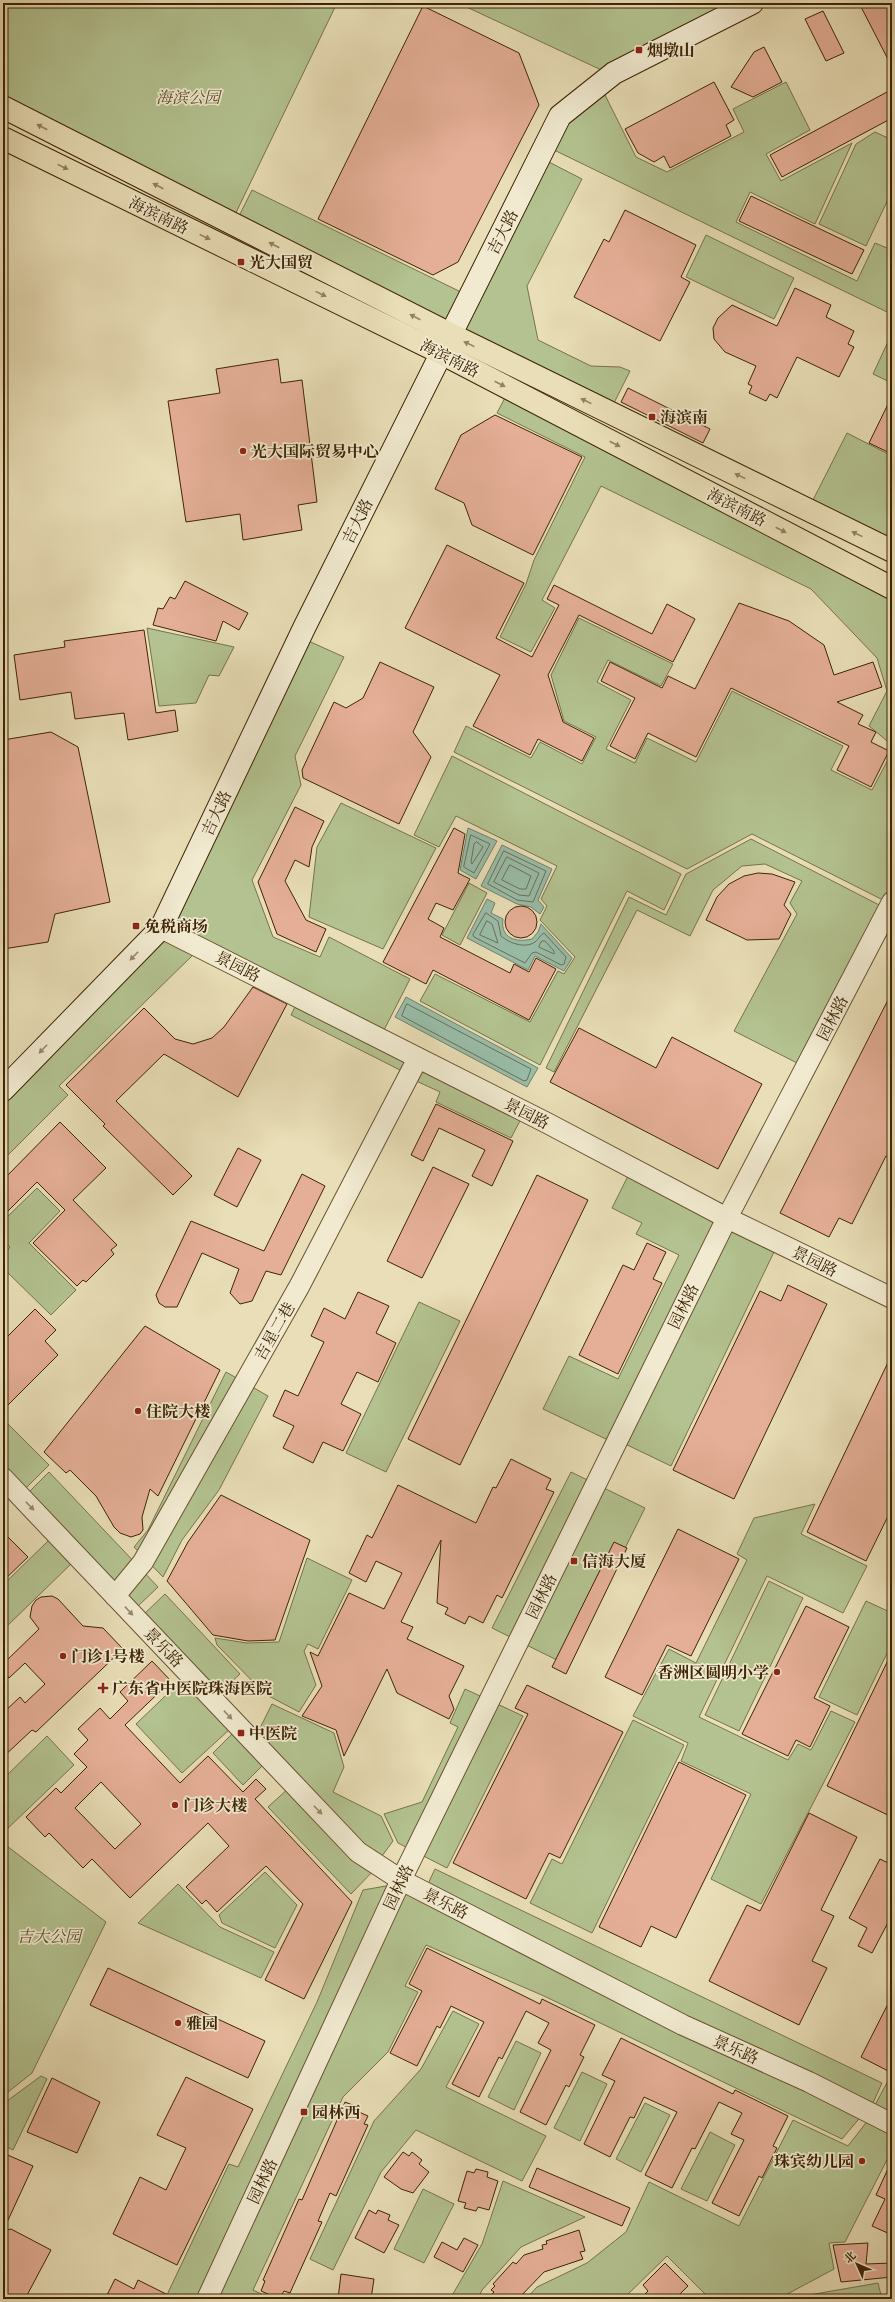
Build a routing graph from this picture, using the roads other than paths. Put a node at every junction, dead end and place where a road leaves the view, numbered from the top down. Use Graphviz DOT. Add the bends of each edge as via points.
graph roads {
  1 [pos="752,3"];
  2 [pos="3,107"];
  3 [pos="3,138"];
  4 [pos="445,344"];
  5 [pos="892,551"];
  6 [pos="892,588"];
  7 [pos="892,902"];
  8 [pos="161,928"];
  9 [pos="418,1058"];
  10 [pos="3,1090"];
  11 [pos="727,1218"];
  12 [pos="892,1298"];
  13 [pos="3,1478"];
  14 [pos="115,1596"];
  15 [pos="401,1880"];
  16 [pos="892,2124"];
  17 [pos="207,2299"];
  1 -- 4 [label="main road, 吉大路" via="614,73 560,116"];
  4 -- 2 [label="main road, 海滨南路, one-way"];
  3 -- 4 [label="main road, 海滨南路, one-way"];
  5 -- 4 [label="main road, 海滨南路, one-way"];
  4 -- 6 [label="main road, 海滨南路, one-way"];
  4 -- 8 [label="main road, 吉大路" via="305,626"];
  7 -- 11 [label="street, 园林路"];
  8 -- 9 [label="street, 景园路"];
  8 -- 10 [label="main road, 吉大路, one-way"];
  9 -- 11 [label="street, 景园路"];
  9 -- 14 [label="street, 吉星二巷" via="300,1285 143,1562"];
  11 -- 12 [label="street, 景园路"];
  11 -- 15 [label="street, 园林路"];
  13 -- 14 [label="street, 景乐路, one-way"];
  14 -- 15 [label="street, 景乐路, one-way" via="358,1852"];
  15 -- 16 [label="street, 景乐路" via="683,2025 809,2082"];
  15 -- 17 [label="street, 园林路"];
}
